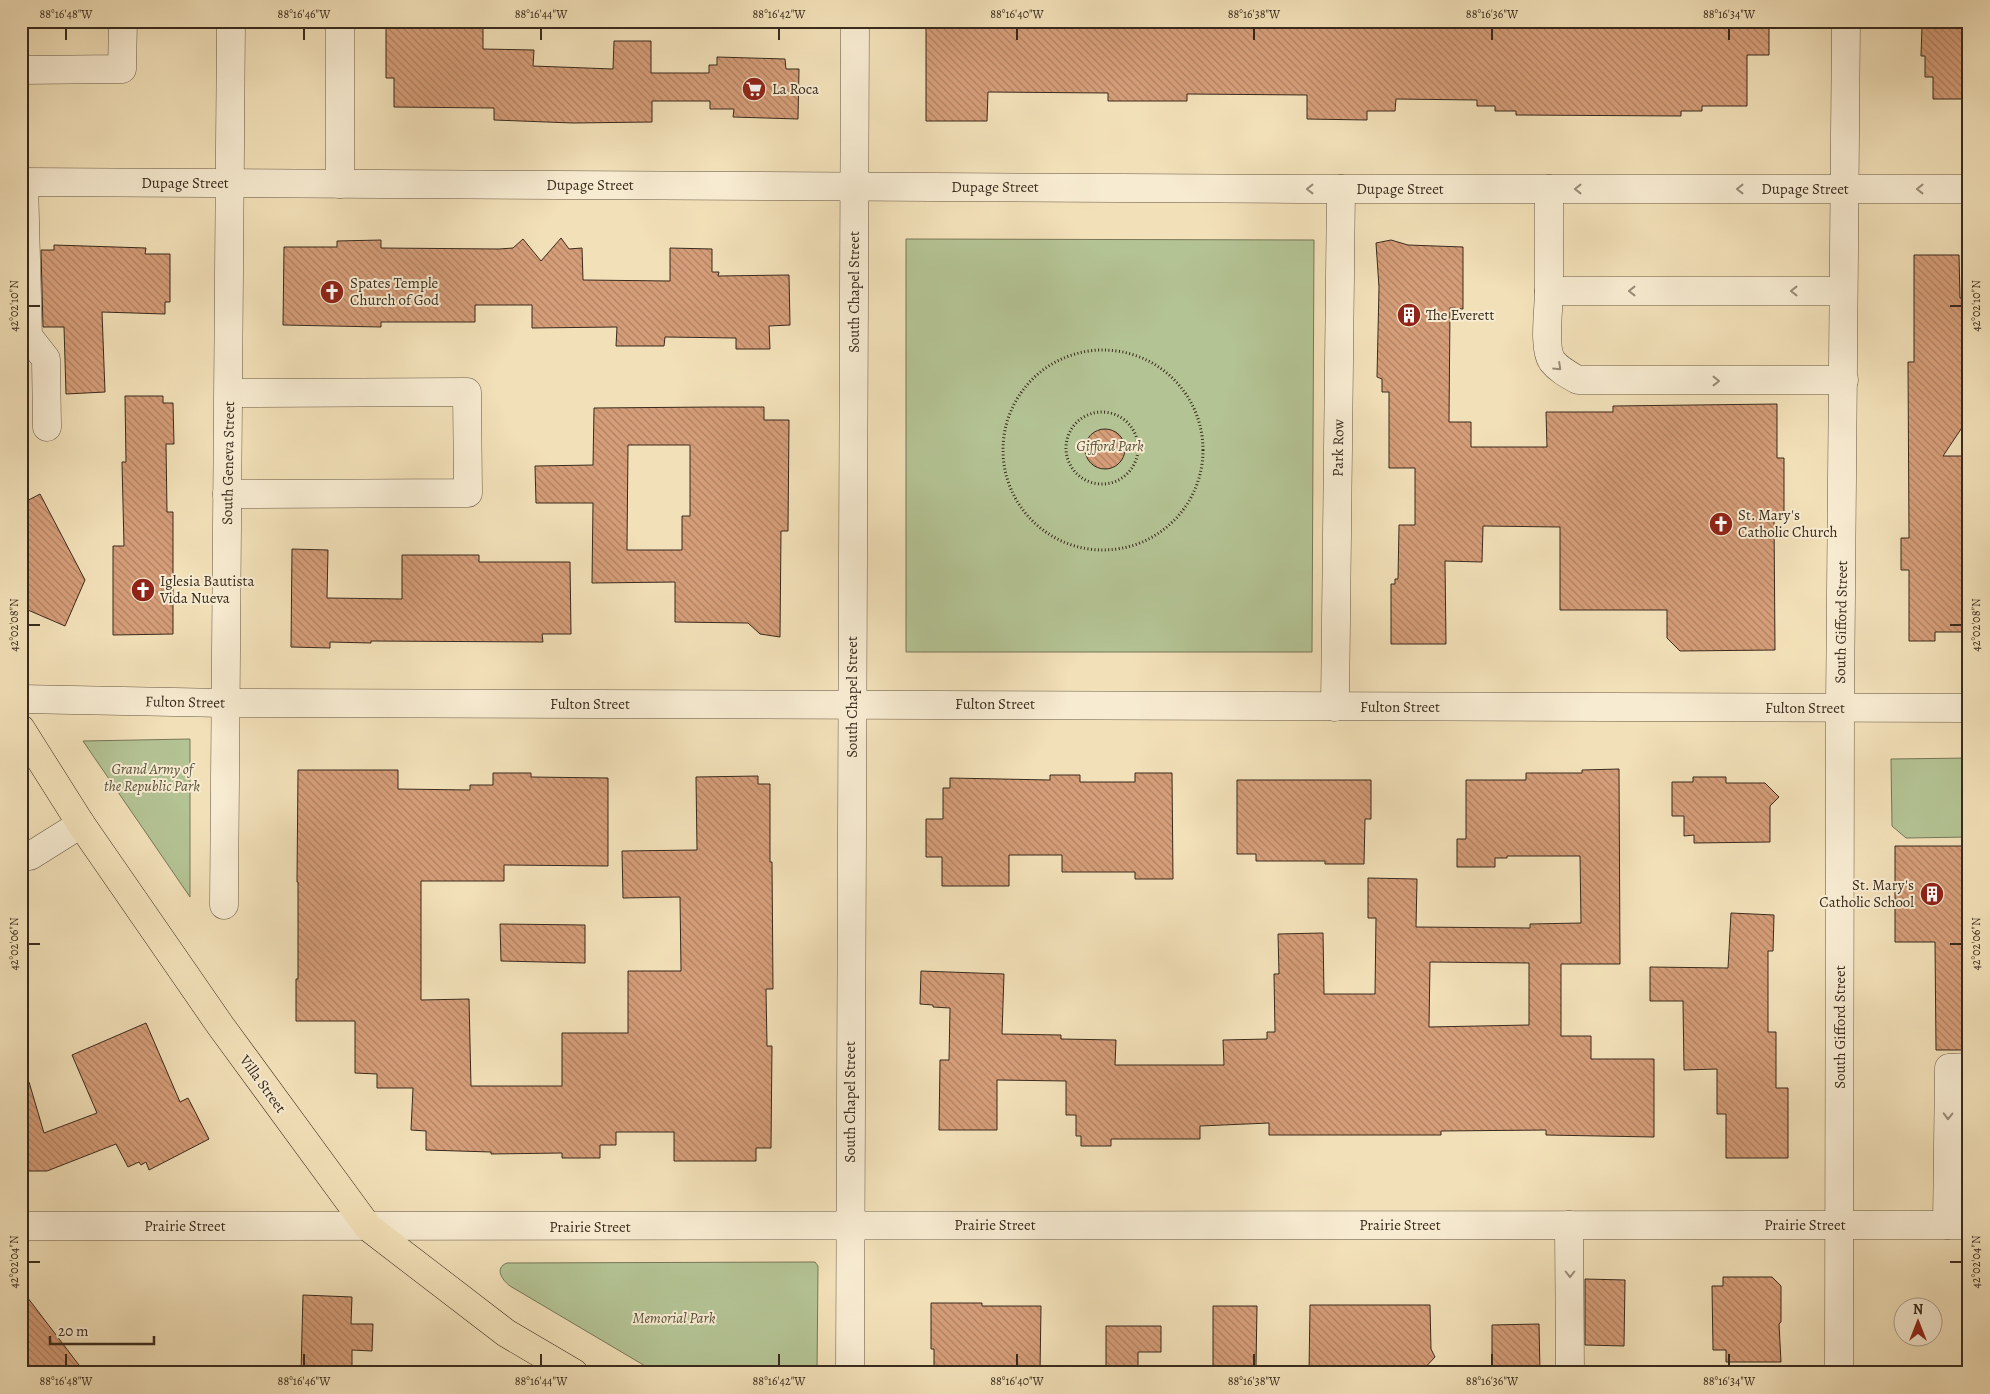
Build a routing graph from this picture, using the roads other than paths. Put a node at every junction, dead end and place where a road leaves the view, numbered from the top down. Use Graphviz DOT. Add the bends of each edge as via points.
graph roads {
  1 [pos="123,21"];
  2 [pos="232,21"];
  3 [pos="340,21"];
  4 [pos="854,21"];
  5 [pos="1846,21"];
  6 [pos="21,70"];
  7 [pos="23,182"];
  8 [pos="230,183"];
  9 [pos="340,184"];
  10 [pos="854,186"];
  11 [pos="1341,189"];
  12 [pos="1549,189"];
  13 [pos="1844,189"];
  14 [pos="1969,189"];
  15 [pos="1549,291"];
  16 [pos="1843,291"];
  17 [pos="1844,380"];
  18 [pos="229,393"];
  19 [pos="47,427"];
  20 [pos="227,494"];
  21 [pos="21,699"];
  22 [pos="225,703"];
  23 [pos="853,704"];
  24 [pos="1335,707"];
  25 [pos="1840,708"];
  26 [pos="1969,708"];
  27 [pos="21,729"];
  28 [pos="81,824"];
  29 [pos="21,856"];
  30 [pos="224,905"];
  31 [pos="1969,1067"];
  32 [pos="849,1225"];
  33 [pos="1569,1225"];
  34 [pos="1840,1225"];
  35 [pos="1958,1225"];
  36 [pos="21,1226"];
  37 [pos="368,1227"];
  38 [pos="574,1373"];
  39 [pos="850,1373"];
  40 [pos="1570,1373"];
  41 [pos="1839,1373"];
  1 -- 6 [label="street" via="122,69"];
  2 -- 8 [label="street, South Geneva Street"];
  3 -- 9 [label="street"];
  4 -- 10 [label="street, South Chapel Street"];
  5 -- 13 [label="street, South Gifford Street"];
  7 -- 8 [label="street, Dupage Street"];
  7 -- 19 [label="street" via="28,336 46,358"];
  8 -- 9 [label="street, Dupage Street"];
  8 -- 18 [label="street, South Geneva Street"];
  9 -- 10 [label="street, Dupage Street"];
  11 -- 10 [label="street, Dupage Street, one-way"];
  10 -- 23 [label="street, South Chapel Street"];
  11 -- 12 [label="street, Dupage Street"];
  11 -- 24 [label="street, Park Row"];
  13 -- 12 [label="street, Dupage Street, one-way"];
  12 -- 15 [label="street"];
  14 -- 13 [label="street, Dupage Street, one-way"];
  13 -- 16 [label="street, South Gifford Street"];
  16 -- 15 [label="street, one-way"];
  15 -- 17 [label="street, one-way" via="1548,350 1552,361 1578,380"];
  16 -- 17 [label="street, South Gifford Street"];
  17 -- 25 [label="street, South Gifford Street"];
  18 -- 20 [label="street, South Geneva Street"];
  18 -- 20 [label="street" via="467,392 468,493"];
  20 -- 22 [label="street, South Geneva Street"];
  21 -- 22 [label="street, Fulton Street"];
  22 -- 23 [label="street, Fulton Street"];
  22 -- 30 [label="street, South Geneva Street"];
  23 -- 24 [label="street, Fulton Street"];
  23 -- 32 [label="street, South Chapel Street"];
  24 -- 25 [label="street, Fulton Street"];
  25 -- 26 [label="street, Fulton Street"];
  25 -- 34 [label="street, South Gifford Street"];
  27 -- 28 [label="main road, Villa Street"];
  28 -- 29 [label="street" via="30,856"];
  28 -- 37 [label="main road, Villa Street" via="220,1025"];
  31 -- 35 [label="street, one-way" via="1949,1068"];
  32 -- 33 [label="street, Prairie Street"];
  32 -- 37 [label="street, Prairie Street"];
  32 -- 39 [label="street, South Chapel Street"];
  33 -- 34 [label="street, Prairie Street"];
  33 -- 40 [label="street, one-way"];
  34 -- 35 [label="street, Prairie Street"];
  34 -- 41 [label="street, South Gifford Street"];
  36 -- 37 [label="street, Prairie Street"];
  37 -- 38 [label="main road, Villa Street" via="506,1333"];
}
